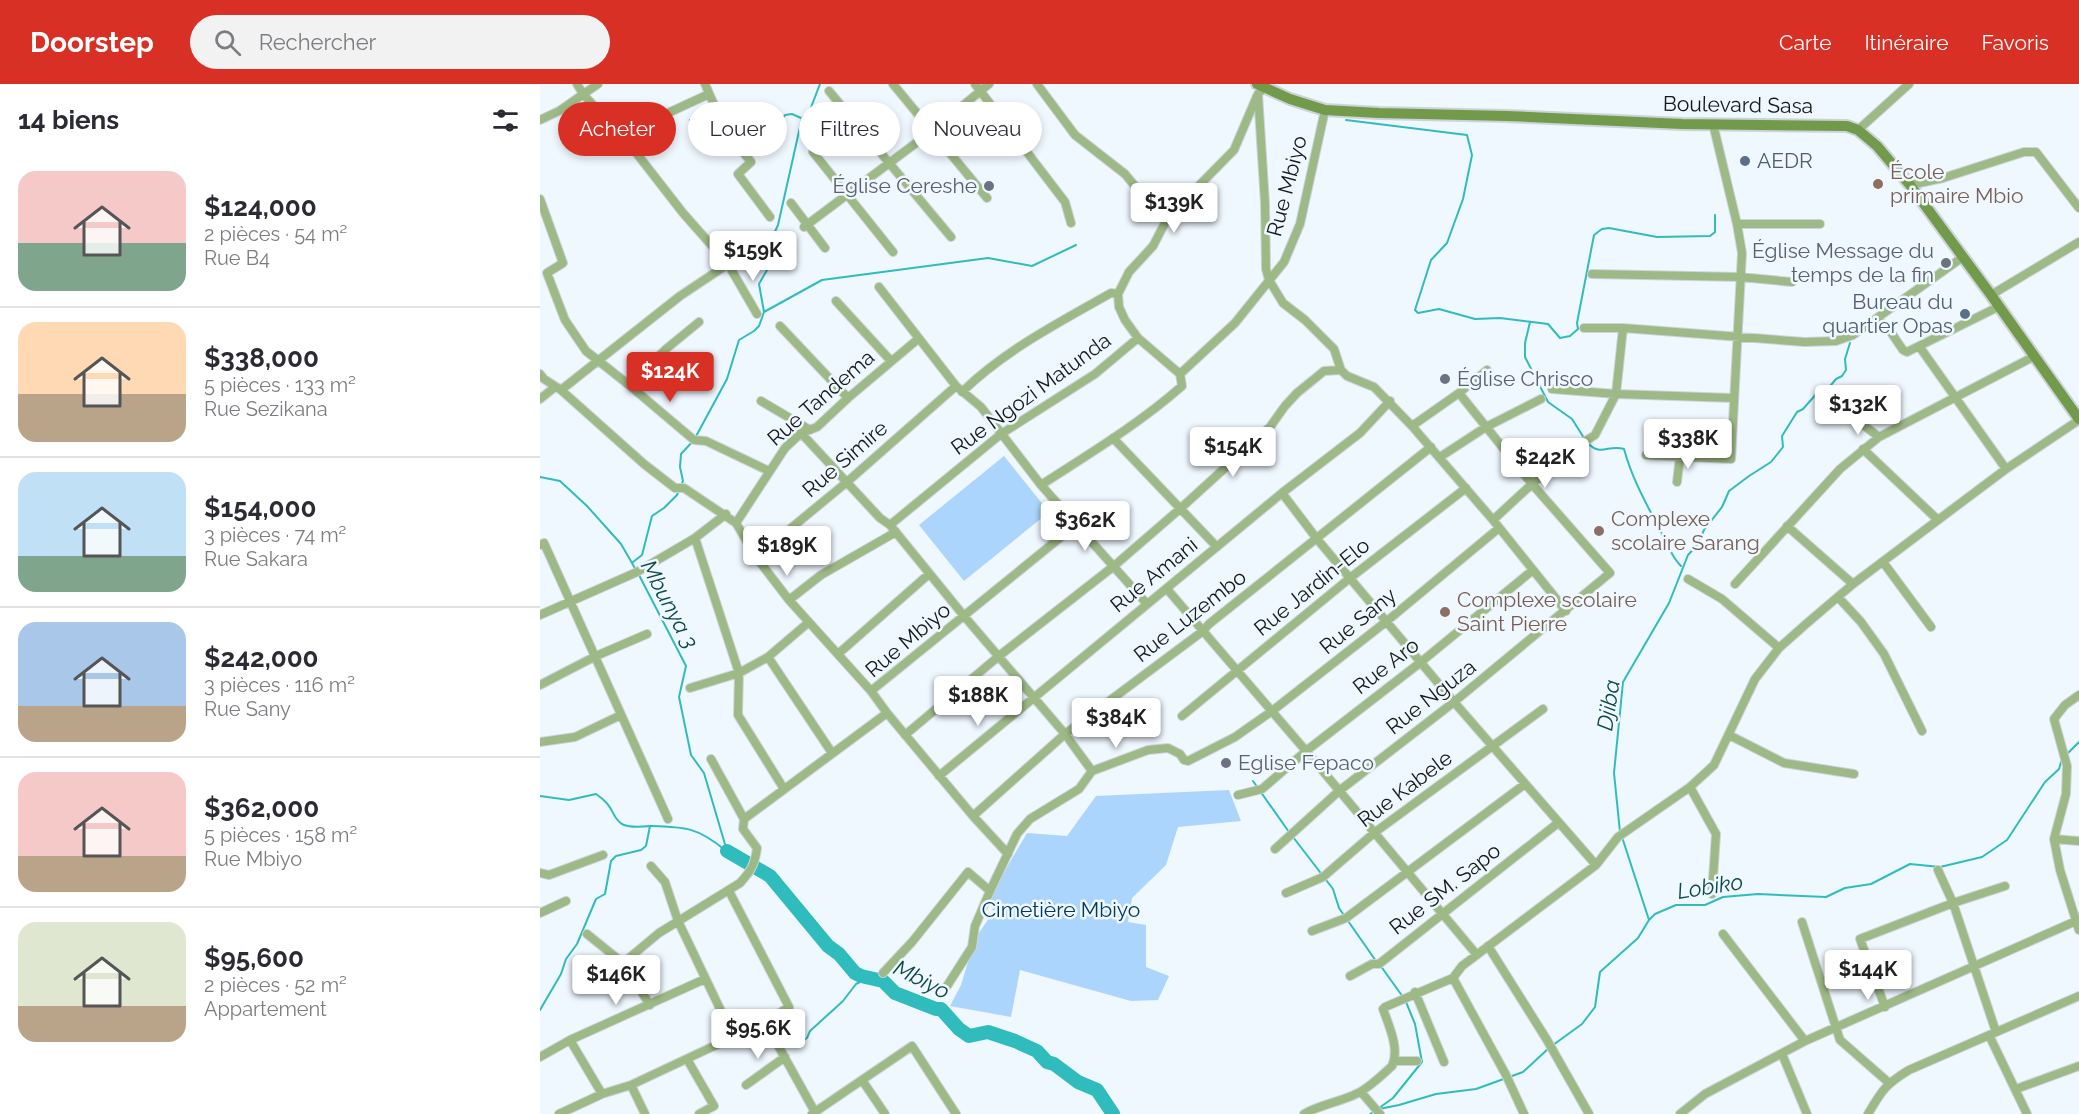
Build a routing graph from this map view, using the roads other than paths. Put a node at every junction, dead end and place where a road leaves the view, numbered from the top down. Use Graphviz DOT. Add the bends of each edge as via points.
graph roads {
  1 [pos="576,84"];
  2 [pos="598,84"];
  3 [pos="705,84"];
  4 [pos="892,84"];
  5 [pos="989,84"];
  6 [pos="1037,84"];
  7 [pos="1909,84"];
  8 [pos="977,87"];
  9 [pos="1260,89"];
  10 [pos="829,91"];
  11 [pos="583,94"];
  12 [pos="709,94"];
  13 [pos="590,102"];
  14 [pos="962,102"];
  15 [pos="912,108"];
  16 [pos="676,109"];
  17 [pos="1325,110"];
  18 [pos="540,120"];
  19 [pos="1713,124"];
  20 [pos="1858,130"];
  21 [pos="912,146"];
  22 [pos="639,156"];
  23 [pos="816,156"];
  24 [pos="953,156"];
  25 [pos="890,163"];
  26 [pos="1910,185"];
  27 [pos="847,196"];
  28 [pos="987,198"];
  29 [pos="540,199"];
  30 [pos="791,203"];
  31 [pos="2079,208"];
  32 [pos="770,217"];
  33 [pos="1168,217"];
  34 [pos="1071,224"];
  35 [pos="1820,224"];
  36 [pos="1737,225"];
  37 [pos="806,226"];
  38 [pos="951,237"];
  39 [pos="2079,242"];
  40 [pos="825,248"];
  41 [pos="893,252"];
  42 [pos="1963,257"];
  43 [pos="728,264"];
  44 [pos="1592,274"];
  45 [pos="1740,277"];
  46 [pos="1269,280"];
  47 [pos="1792,282"];
  48 [pos="879,287"];
  49 [pos="1118,294"];
  50 [pos="1991,295"];
  51 [pos="836,301"];
  52 [pos="1998,307"];
  53 [pos="757,314"];
  54 [pos="1877,318"];
  55 [pos="699,322"];
  56 [pos="780,326"];
  57 [pos="1584,328"];
  58 [pos="1623,328"];
  59 [pos="1138,338"];
  60 [pos="1738,338"];
  61 [pos="918,339"];
  62 [pos="1919,346"];
  63 [pos="2033,357"];
  64 [pos="598,361"];
  65 [pos="891,362"];
  66 [pos="1341,370"];
  67 [pos="1487,370"];
  68 [pos="540,374"];
  69 [pos="1180,374"];
  70 [pos="629,385"];
  71 [pos="558,388"];
  72 [pos="959,389"];
  73 [pos="1552,389"];
  74 [pos="1459,393"];
  75 [pos="1616,394"];
  76 [pos="1823,394"];
  77 [pos="848,398"];
  78 [pos="1733,398"];
  79 [pos="1956,398"];
  80 [pos="540,399"];
  81 [pos="1541,399"];
  82 [pos="761,401"];
  83 [pos="1390,401"];
  84 [pos="2079,420"];
  85 [pos="1412,426"];
  86 [pos="1486,427"];
  87 [pos="810,430"];
  88 [pos="801,433"];
  89 [pos="1001,434"];
  90 [pos="1879,437"];
  91 [pos="1113,438"];
  92 [pos="1431,447"];
  93 [pos="1863,449"];
  94 [pos="1646,455"];
  95 [pos="1680,456"];
  96 [pos="1440,457"];
  97 [pos="2006,469"];
  98 [pos="769,471"];
  99 [pos="847,483"];
  100 [pos="1677,483"];
  101 [pos="1532,484"];
  102 [pos="1041,485"];
  103 [pos="1466,488"];
  104 [pos="1282,493"];
  105 [pos="1181,508"];
  106 [pos="726,514"];
  107 [pos="1493,520"];
  108 [pos="1938,520"];
  109 [pos="736,523"];
  110 [pos="1077,524"];
  111 [pos="890,525"];
  112 [pos="1787,526"];
  113 [pos="1499,528"];
  114 [pos="896,532"];
  115 [pos="695,538"];
  116 [pos="1317,539"];
  117 [pos="542,544"];
  118 [pos="1217,547"];
  119 [pos="756,556"];
  120 [pos="1883,562"];
  121 [pos="1114,566"];
  122 [pos="1533,570"];
  123 [pos="929,573"];
  124 [pos="1350,578"];
  125 [pos="1688,579"];
  126 [pos="1735,584"];
  127 [pos="1853,584"];
  128 [pos="1167,589"];
  129 [pos="1838,597"];
  130 [pos="571,600"];
  131 [pos="789,600"];
  132 [pos="1147,604"];
  133 [pos="1566,611"];
  134 [pos="540,615"];
  135 [pos="964,616"];
  136 [pos="1387,621"];
  137 [pos="809,622"];
  138 [pos="1931,627"];
  139 [pos="1203,631"];
  140 [pos="647,634"];
  141 [pos="1779,648"];
  142 [pos="838,654"];
  143 [pos="597,656"];
  144 [pos="999,656"];
  145 [pos="768,657"];
  146 [pos="1421,662"];
  147 [pos="1238,671"];
  148 [pos="739,672"];
  149 [pos="540,685"];
  150 [pos="690,688"];
  151 [pos="871,691"];
  152 [pos="2079,695"];
  153 [pos="1034,696"];
  154 [pos="1454,702"];
  155 [pos="1542,709"];
  156 [pos="1272,711"];
  157 [pos="887,713"];
  158 [pos="621,715"];
  159 [pos="1182,716"];
  160 [pos="1922,731"];
  161 [pos="1065,734"];
  162 [pos="905,735"];
  163 [pos="1729,735"];
  164 [pos="540,742"];
  165 [pos="1492,747"];
  166 [pos="1306,751"];
  167 [pos="832,753"];
  168 [pos="711,759"];
  169 [pos="1092,771"];
  170 [pos="1854,774"];
  171 [pos="939,776"];
  172 [pos="1525,784"];
  173 [pos="1690,787"];
  174 [pos="784,789"];
  175 [pos="1340,791"];
  176 [pos="1238,795"];
  177 [pos="973,816"];
  178 [pos="668,819"];
  179 [pos="744,819"];
  180 [pos="1558,823"];
  181 [pos="1374,833"];
  182 [pos="2054,839"];
  183 [pos="2079,841"];
  184 [pos="1275,849"];
  185 [pos="1008,854"];
  186 [pos="603,855"];
  187 [pos="1596,865"];
  188 [pos="651,866"];
  189 [pos="1938,870"];
  190 [pos="1407,871"];
  191 [pos="540,873"];
  192 [pos="2005,886"];
  193 [pos="729,891"];
  194 [pos="990,891"];
  195 [pos="1286,893"];
  196 [pos="1712,894"];
  197 [pos="566,901"];
  198 [pos="1953,903"];
  199 [pos="540,913"];
  200 [pos="1443,915"];
  201 [pos="678,921"];
  202 [pos="2076,921"];
  203 [pos="1802,922"];
  204 [pos="2079,930"];
  205 [pos="1312,932"];
  206 [pos="587,934"];
  207 [pos="1723,934"];
  208 [pos="1488,946"];
  209 [pos="1477,955"];
  210 [pos="623,963"];
  211 [pos="1974,967"];
  212 [pos="883,973"];
  213 [pos="1350,976"];
  214 [pos="1453,978"];
  215 [pos="705,979"];
  216 [pos="947,986"];
  217 [pos="1415,992"];
  218 [pos="2079,996"];
  219 [pos="650,1005"];
  220 [pos="1885,1007"];
  221 [pos="765,1022"];
  222 [pos="1836,1028"];
  223 [pos="1993,1034"];
  224 [pos="733,1036"];
  225 [pos="570,1040"];
  226 [pos="1805,1041"];
  227 [pos="1782,1054"];
  228 [pos="540,1057"];
  229 [pos="784,1057"];
  230 [pos="687,1059"];
  231 [pos="1395,1061"];
  232 [pos="1417,1061"];
  233 [pos="1444,1062"];
  234 [pos="2079,1066"];
  235 [pos="862,1080"];
  236 [pos="1888,1082"];
  237 [pos="632,1085"];
  238 [pos="746,1085"];
  239 [pos="2016,1089"];
  240 [pos="1361,1092"];
  241 [pos="602,1094"];
  242 [pos="1320,1111"];
  243 [pos="814,1113"];
  244 [pos="559,1114"];
  245 [pos="645,1114"];
  246 [pos="699,1114"];
  247 [pos="885,1114"];
  248 [pos="956,1114"];
  249 [pos="1304,1114"];
  250 [pos="1380,1114"];
  251 [pos="1524,1114"];
  252 [pos="1589,1114"];
  253 [pos="1680,1114"];
  254 [pos="1807,1114"];
  255 [pos="1868,1114"];
  256 [pos="2027,1114"];
  1 -- 11 [label="street"];
  2 -- 11 [label="street"];
  3 -- 12 [label="street"];
  4 -- 15 [label="street"];
  5 -- 8 [label="street"];
  6 -- 33 [label="street" via="1075,135 1125,174"];
  7 -- 20 [label="street"];
  8 -- 14 [label="street"];
  8 -- 34 [label="street" via="1065,202"];
  9 -- 17 [label="street, Boulevard Sasa"];
  9 -- 33 [label="street" via="1234,150"];
  9 -- 46 [label="street"];
  10 -- 25 [label="street"];
  11 -- 13 [label="street"];
  11 -- 18 [label="street"];
  12 -- 16 [label="street"];
  12 -- 32 [label="street" via="725,130 751,162 738,174"];
  17 -- 19 [label="street, Boulevard Sasa"];
  17 -- 46 [label="street, Rue Mbiyo" via="1300,224 1284,262"];
  19 -- 20 [label="street, Boulevard Sasa" via="1847,126"];
  19 -- 36 [label="street"];
  20 -- 26 [label="street"];
  21 -- 25 [label="street"];
  22 -- 43 [label="street"];
  23 -- 27 [label="street"];
  24 -- 28 [label="street"];
  25 -- 27 [label="street"];
  25 -- 38 [label="street"];
  26 -- 31 [label="street" via="2024,152 2036,152"];
  26 -- 42 [label="street"];
  27 -- 37 [label="street"];
  27 -- 41 [label="street"];
  29 -- 64 [label="street" via="563,263 547,273 565,320 586,351"];
  30 -- 37 [label="street"];
  33 -- 49 [label="street" via="1153,246 1129,272"];
  35 -- 36 [label="street"];
  36 -- 45 [label="street" via="1742,253"];
  37 -- 40 [label="street"];
  39 -- 50 [label="street"];
  42 -- 50 [label="street"];
  42 -- 54 [label="street"];
  43 -- 53 [label="street"];
  43 -- 64 [label="street" via="680,296"];
  44 -- 45 [label="street"];
  45 -- 47 [label="street"];
  45 -- 60 [label="street"];
  46 -- 66 [label="street" via="1283,303 1334,349"];
  46 -- 69 [label="street, Rue Mbiyo" via="1235,323"];
  48 -- 61 [label="street"];
  49 -- 59 [label="street" via="1119,307"];
  49 -- 72 [label="street, Rue Simire" via="1111,293 1056,324"];
  50 -- 52 [label="street"];
  51 -- 65 [label="street"];
  52 -- 62 [label="street"];
  52 -- 63 [label="street"];
  54 -- 60 [label="street" via="1853,335 1836,341"];
  54 -- 62 [label="street" via="1903,350"];
  55 -- 70 [label="street"];
  56 -- 77 [label="street"];
  57 -- 58 [label="street"];
  58 -- 60 [label="street"];
  58 -- 75 [label="street"];
  59 -- 69 [label="street"];
  59 -- 89 [label="street, Rue Ngozi Matunda" via="1095,374"];
  60 -- 78 [label="street"];
  61 -- 65 [label="street, Rue Tandema"];
  61 -- 72 [label="street"];
  62 -- 79 [label="street"];
  63 -- 79 [label="street"];
  63 -- 84 [label="street"];
  64 -- 70 [label="street"];
  64 -- 71 [label="street"];
  65 -- 77 [label="street, Rue Tandema"];
  66 -- 83 [label="street" via="1374,387"];
  66 -- 105 [label="street" via="1324,371 1297,393 1270,427"];
  67 -- 74 [label="street"];
  68 -- 71 [label="street"];
  69 -- 91 [label="street, Rue Mbiyo" via="1182,386"];
  70 -- 98 [label="street" via="694,440 706,441"];
  71 -- 80 [label="street"];
  71 -- 106 [label="street" via="675,488 684,488"];
  72 -- 89 [label="street" via="981,407"];
  72 -- 99 [label="street, Rue Simire"];
  73 -- 75 [label="street"];
  74 -- 85 [label="street"];
  74 -- 86 [label="street"];
  75 -- 78 [label="street"];
  75 -- 101 [label="street" via="1595,435"];
  76 -- 90 [label="street"];
  77 -- 87 [label="street, Rue Tandema"];
  78 -- 95 [label="street" via="1731,459"];
  79 -- 90 [label="street"];
  79 -- 97 [label="street"];
  81 -- 86 [label="street"];
  82 -- 87 [label="street"];
  83 -- 85 [label="street"];
  83 -- 104 [label="street, Rue Amani" via="1360,433"];
  84 -- 97 [label="street"];
  85 -- 92 [label="street"];
  86 -- 96 [label="street"];
  86 -- 101 [label="street"];
  87 -- 88 [label="street, Rue Tandema"];
  88 -- 98 [label="street, Rue Tandema"];
  88 -- 99 [label="street"];
  89 -- 102 [label="street"];
  89 -- 111 [label="street, Rue Ngozi Matunda"];
  90 -- 93 [label="street"];
  91 -- 102 [label="street, Rue Mbiyo"];
  91 -- 105 [label="street"];
  92 -- 96 [label="street"];
  92 -- 116 [label="street, Rue Luzembo"];
  93 -- 108 [label="street"];
  93 -- 112 [label="street"];
  94 -- 95 [label="street"];
  95 -- 100 [label="street"];
  96 -- 103 [label="street"];
  97 -- 108 [label="street"];
  98 -- 109 [label="street, Rue Tandema"];
  99 -- 111 [label="street"];
  99 -- 119 [label="street, Rue Simire"];
  101 -- 107 [label="street"];
  101 -- 133 [label="street, Rue Nguza" via="1610,573"];
  102 -- 110 [label="street"];
  103 -- 107 [label="street"];
  103 -- 124 [label="street, Rue Jardin-Elo"];
  104 -- 116 [label="street"];
  104 -- 118 [label="street, Rue Amani"];
  105 -- 118 [label="street"];
  105 -- 121 [label="street"];
  106 -- 109 [label="street"];
  106 -- 115 [label="street"];
  107 -- 113 [label="street"];
  108 -- 120 [label="street"];
  109 -- 119 [label="street"];
  110 -- 121 [label="street"];
  110 -- 135 [label="street, Rue Mbiyo"];
  111 -- 114 [label="street"];
  112 -- 126 [label="street"];
  112 -- 127 [label="street"];
  113 -- 122 [label="street"];
  113 -- 136 [label="street, Rue Sany"];
  114 -- 123 [label="street"];
  114 -- 131 [label="street" via="821,575"];
  115 -- 130 [label="street" via="638,572"];
  115 -- 148 [label="street"];
  116 -- 124 [label="street"];
  116 -- 139 [label="street, Rue Luzembo"];
  117 -- 130 [label="street"];
  118 -- 128 [label="street, Rue Amani"];
  119 -- 131 [label="street"];
  120 -- 127 [label="street"];
  120 -- 138 [label="street"];
  121 -- 132 [label="street"];
  121 -- 144 [label="street"];
  122 -- 133 [label="street"];
  122 -- 146 [label="street, Rue Aro"];
  123 -- 135 [label="street"];
  123 -- 142 [label="street"];
  124 -- 136 [label="street"];
  124 -- 147 [label="street, Rue Jardin-Elo"];
  125 -- 141 [label="street" via="1722,599"];
  127 -- 129 [label="street"];
  128 -- 132 [label="street, Rue Amani"];
  128 -- 139 [label="street"];
  129 -- 141 [label="street"];
  129 -- 160 [label="street" via="1884,654"];
  130 -- 134 [label="street"];
  130 -- 143 [label="street"];
  131 -- 137 [label="street"];
  132 -- 153 [label="street, Rue Amani"];
  133 -- 154 [label="street, Rue Nguza"];
  135 -- 144 [label="street"];
  135 -- 151 [label="street, Rue Mbiyo"];
  136 -- 146 [label="street"];
  136 -- 156 [label="street, Rue Sany"];
  137 -- 142 [label="street"];
  137 -- 145 [label="street"];
  139 -- 147 [label="street"];
  139 -- 161 [label="street, Rue Luzembo"];
  140 -- 143 [label="street"];
  141 -- 163 [label="street" via="1755,680"];
  142 -- 151 [label="street"];
  143 -- 149 [label="street"];
  143 -- 158 [label="street"];
  144 -- 153 [label="street"];
  144 -- 162 [label="street"];
  145 -- 148 [label="street"];
  145 -- 167 [label="street"];
  146 -- 154 [label="street"];
  146 -- 166 [label="street, Rue Aro"];
  147 -- 156 [label="street"];
  147 -- 159 [label="street, Rue Jardin-Elo"];
  148 -- 150 [label="street"];
  148 -- 174 [label="street" via="738,715"];
  151 -- 157 [label="street, Rue Mbiyo"];
  152 -- 182 [label="street" via="2054,719 2067,766 2066,794"];
  153 -- 161 [label="street"];
  153 -- 171 [label="street, Rue Amani"];
  154 -- 165 [label="street"];
  154 -- 175 [label="street, Rue Nguza"];
  155 -- 165 [label="street, Rue Kabele"];
  156 -- 166 [label="street"];
  156 -- 169 [label="street, Rue Sany" via="1235,737 1188,761 1168,748 1148,750"];
  157 -- 162 [label="street, Rue Mbiyo"];
  157 -- 167 [label="street"];
  158 -- 164 [label="street" via="575,737"];
  158 -- 178 [label="street"];
  161 -- 169 [label="street"];
  161 -- 177 [label="street, Rue Luzembo"];
  162 -- 171 [label="street, Rue Mbiyo"];
  163 -- 170 [label="street" via="1784,763"];
  163 -- 173 [label="street" via="1714,765"];
  165 -- 172 [label="street"];
  165 -- 181 [label="street, Rue Kabele"];
  166 -- 175 [label="street"];
  166 -- 176 [label="street, Rue Aro" via="1258,790"];
  167 -- 174 [label="street"];
  168 -- 179 [label="street"];
  169 -- 185 [label="street" via="1079,789 1030,819 1017,834"];
  171 -- 177 [label="street, Rue Mbiyo"];
  172 -- 180 [label="street"];
  172 -- 190 [label="street"];
  173 -- 187 [label="street" via="1618,837"];
  173 -- 196 [label="street" via="1716,834"];
  174 -- 179 [label="street"];
  175 -- 181 [label="street"];
  175 -- 184 [label="street, Rue Nguza"];
  177 -- 185 [label="street, Rue Mbiyo"];
  179 -- 193 [label="street" via="743,829 757,848 755,863 751,872"];
  180 -- 187 [label="street"];
  180 -- 200 [label="street, Rue SM. Sapo"];
  181 -- 190 [label="street"];
  181 -- 195 [label="street, Rue Kabele" via="1323,877"];
  182 -- 183 [label="street"];
  182 -- 202 [label="street"];
  185 -- 194 [label="street"];
  186 -- 191 [label="street" via="549,875"];
  187 -- 208 [label="street"];
  188 -- 201 [label="street" via="665,882"];
  189 -- 198 [label="street"];
  190 -- 200 [label="street"];
  190 -- 205 [label="street" via="1346,918"];
  192 -- 198 [label="street"];
  193 -- 201 [label="street"];
  193 -- 221 [label="street" via="789,1007"];
  194 -- 212 [label="street" via="968,872"];
  194 -- 216 [label="street" via="975,926 972,947"];
  197 -- 199 [label="street"];
  198 -- 211 [label="street"];
  198 -- 220 [label="street" via="1860,939"];
  200 -- 209 [label="street"];
  200 -- 213 [label="street, Rue SM. Sapo" via="1379,964"];
  201 -- 210 [label="street"];
  201 -- 215 [label="street"];
  202 -- 204 [label="street"];
  202 -- 211 [label="street"];
  203 -- 222 [label="street"];
  206 -- 210 [label="street"];
  207 -- 226 [label="street"];
  208 -- 209 [label="street"];
  208 -- 252 [label="street"];
  209 -- 214 [label="street"];
  210 -- 219 [label="street"];
  211 -- 220 [label="street"];
  211 -- 223 [label="street"];
  214 -- 217 [label="street"];
  214 -- 251 [label="street"];
  215 -- 219 [label="street"];
  215 -- 224 [label="street"];
  217 -- 231 [label="street" via="1383,1010 1394,1038"];
  217 -- 233 [label="street"];
  218 -- 223 [label="street"];
  219 -- 225 [label="street"];
  220 -- 222 [label="street"];
  221 -- 224 [label="street"];
  221 -- 229 [label="street"];
  222 -- 226 [label="street"];
  222 -- 236 [label="street" via="1840,1040"];
  223 -- 236 [label="street"];
  223 -- 239 [label="street"];
  224 -- 230 [label="street"];
  225 -- 228 [label="street"];
  225 -- 241 [label="street"];
  226 -- 227 [label="street"];
  227 -- 253 [label="street" via="1705,1094"];
  227 -- 254 [label="street"];
  229 -- 238 [label="street"];
  229 -- 243 [label="street"];
  230 -- 237 [label="street"];
  230 -- 246 [label="street" via="714,1106"];
  231 -- 232 [label="street"];
  231 -- 240 [label="street"];
  234 -- 239 [label="street"];
  235 -- 243 [label="street"];
  235 -- 247 [label="street"];
  235 -- 248 [label="street" via="912,1046"];
  236 -- 255 [label="street"];
  237 -- 241 [label="street"];
  237 -- 245 [label="street"];
  239 -- 256 [label="street"];
  240 -- 242 [label="street"];
  240 -- 250 [label="street"];
  241 -- 244 [label="street"];
  242 -- 249 [label="street"];
}
